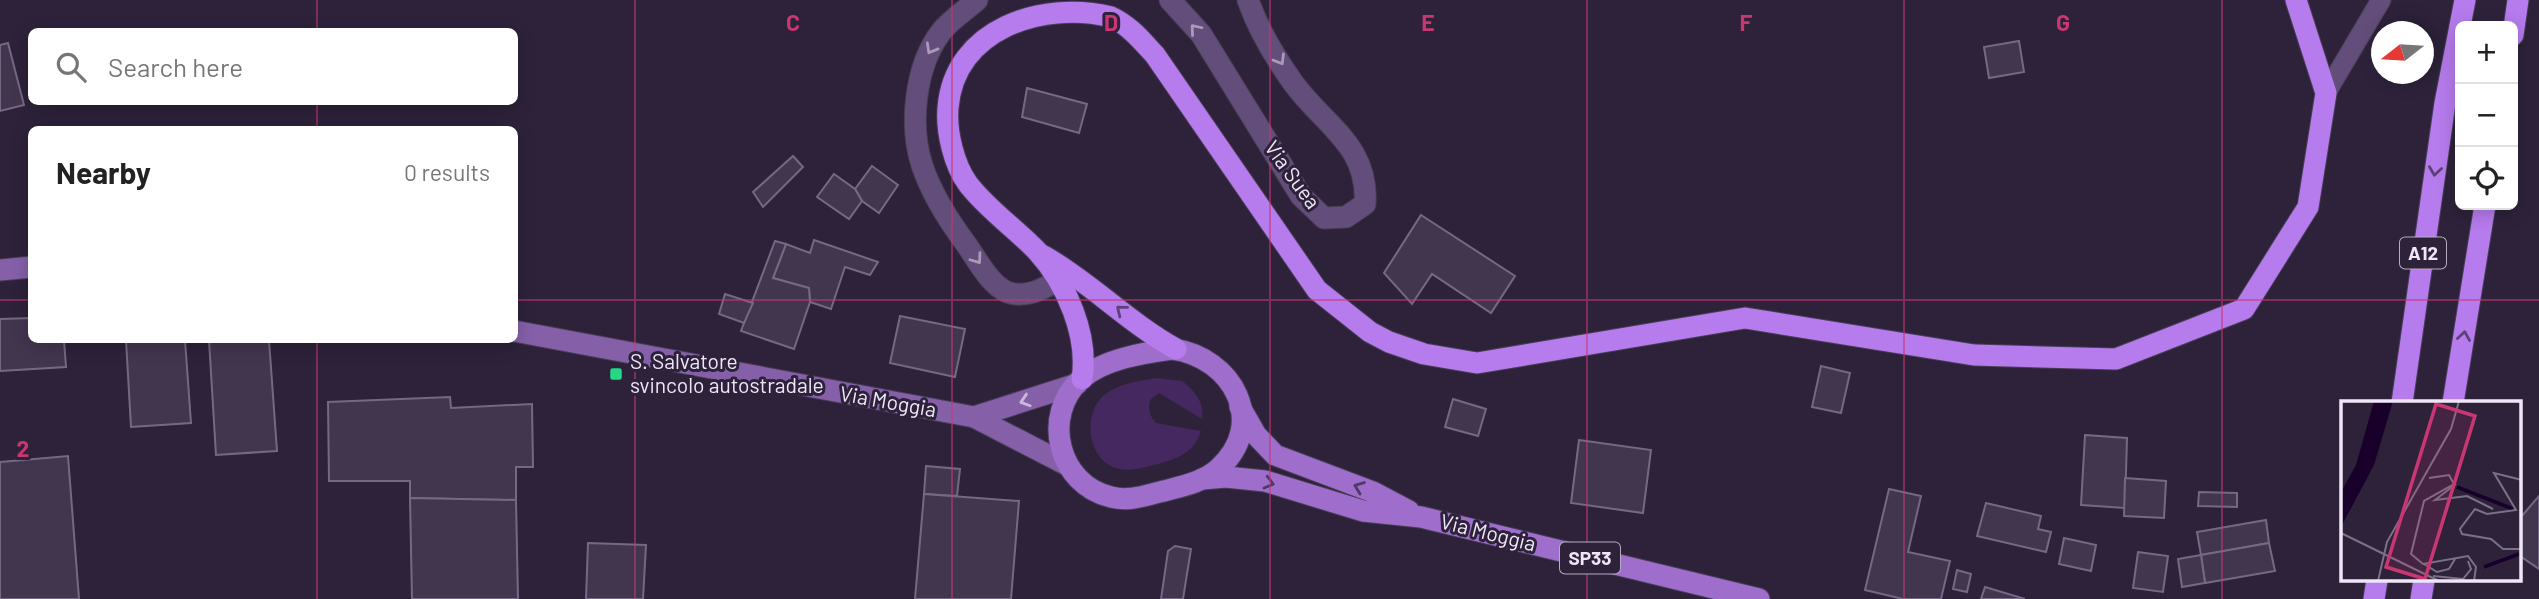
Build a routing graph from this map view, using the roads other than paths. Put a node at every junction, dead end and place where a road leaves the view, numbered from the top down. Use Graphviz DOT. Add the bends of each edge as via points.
graph roads {
  1 [pos="977,0"];
  2 [pos="1170,0"];
  3 [pos="1248,0"];
  4 [pos="2296,0"];
  5 [pos="2381,0"];
  6 [pos="2454,0"];
  7 [pos="2465,0"];
  8 [pos="2518,0"];
  9 [pos="2515,21"];
  10 [pos="2451,73"];
  11 [pos="2326,93"];
  12 [pos="2484,210"];
  13 [pos="1039,254"];
  14 [pos="28,267"];
  15 [pos="0,270"];
  16 [pos="1058,281"];
  17 [pos="518,332"];
  18 [pos="1176,349"];
  19 [pos="1079,382"];
  20 [pos="2402,401"];
  21 [pos="2453,401"];
  22 [pos="1240,407"];
  23 [pos="974,418"];
  24 [pos="1068,465"];
  25 [pos="1202,480"];
  26 [pos="1421,517"];
  27 [pos="1759,599"];
  1 -- 16 [label="street, one-way" via="942,31 926,60 915,129 921,164 939,202 994,283 1009,293 1035,293"];
  3 -- 2 [label="street, Via Suea, one-way" via="1295,85 1351,147 1366,182 1365,204 1346,217 1324,218 1301,196 1201,34"];
  4 -- 11 [label="highway"];
  5 -- 11 [label="lane"];
  6 -- 10 [label="highway"];
  7 -- 10 [label="highway, A12"];
  8 -- 9 [label="highway"];
  10 -- 20 [label="highway, A12, one-way"];
  11 -- 13 [label="highway" via="2308,207 2244,309 2116,359 1974,355 1745,318 1477,363 1424,354 1389,342 1343,313 1299,266 1155,55 1112,18 1066,5 1017,15 980,37 958,73 947,109 949,139 968,184"];
  21 -- 12 [label="highway, A12, one-way"];
  13 -- 16 [label="highway"];
  18 -- 13 [label="highway, one-way" via="1070,271"];
  14 -- 15 [label="main road"];
  16 -- 19 [label="highway" via="1081,340"];
  17 -- 23 [label="main road, Via Moggia / SP33"];
  18 -- 19 [label="main road, Via Moggia / SP33" via="1103,366"];
  18 -- 22 [label="main road, Via Moggia / SP33" via="1196,353 1217,366 1232,384"];
  19 -- 23 [label="main road, Via Moggia / SP33, one-way"];
  19 -- 24 [label="main road" via="1067,397 1059,421 1060,444"];
  22 -- 25 [label="main road, Via Moggia / SP33" via="1232,452"];
  26 -- 22 [label="main road, Via Moggia / SP33, one-way" via="1373,492 1275,454 1256,435"];
  23 -- 24 [label="main road, Via Moggia / SP33"];
  24 -- 25 [label="main road, Via Moggia / SP33" via="1090,488 1121,499"];
  25 -- 26 [label="main road, Via Moggia / SP33, one-way" via="1249,478 1363,511"];
  26 -- 27 [label="main road, Via Moggia / SP33"];
}
